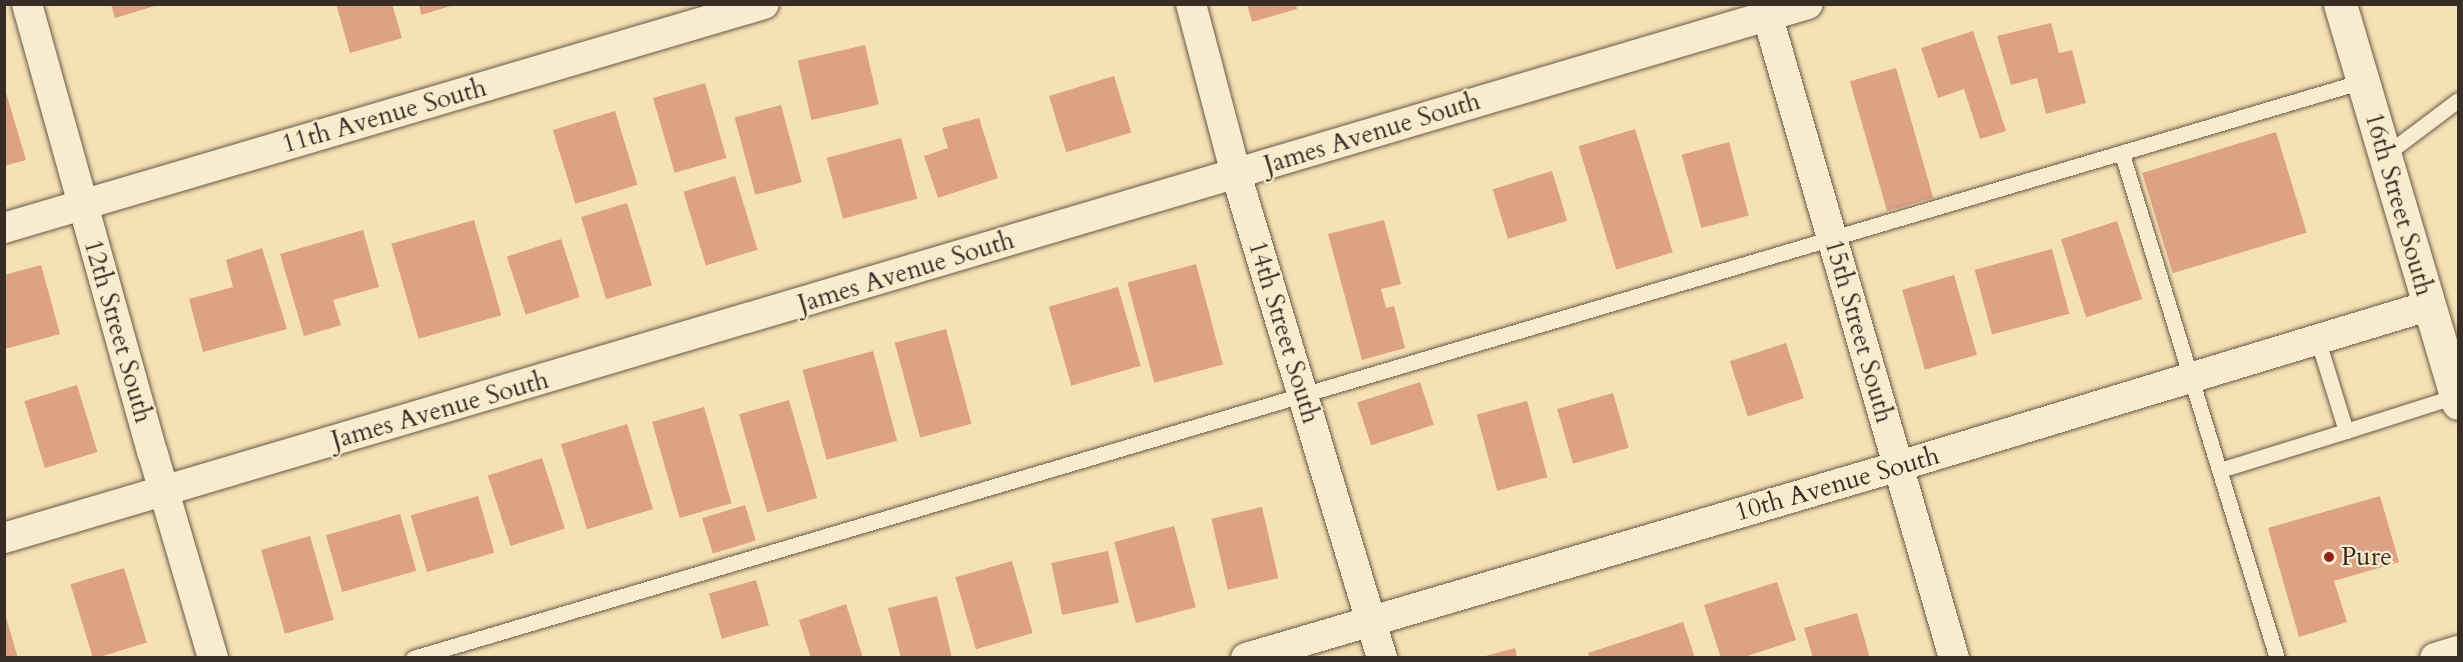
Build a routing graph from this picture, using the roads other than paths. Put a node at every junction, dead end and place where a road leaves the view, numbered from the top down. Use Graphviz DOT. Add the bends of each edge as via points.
graph roads {
  1 [pos="27,4"];
  2 [pos="764,4"];
  3 [pos="1191,4"];
  4 [pos="1808,4"];
  5 [pos="2340,4"];
  6 [pos="1766,10"];
  7 [pos="2363,81"];
  8 [pos="2458,100"];
  9 [pos="2122,154"];
  10 [pos="2385,156"];
  11 [pos="1236,174"];
  12 [pos="82,204"];
  13 [pos="4,228"];
  14 [pos="1832,239"];
  15 [pos="2428,306"];
  16 [pos="2318,341"];
  17 [pos="2192,379"];
  18 [pos="1302,393"];
  19 [pos="2457,400"];
  20 [pos="2346,431"];
  21 [pos="1899,466"];
  22 [pos="2220,470"];
  23 [pos="163,492"];
  24 [pos="4,538"];
  25 [pos="1372,621"];
  26 [pos="2458,651"];
  27 [pos="213,657"];
  28 [pos="413,657"];
  29 [pos="1246,657"];
  30 [pos="1382,657"];
  31 [pos="1954,657"];
  32 [pos="2277,657"];
  33 [pos="2435,657"];
  1 -- 12 [label="street, 12th Street South"];
  2 -- 12 [label="street, 11th Avenue South"];
  3 -- 11 [label="street, 14th Street South"];
  4 -- 6 [label="street, James Avenue South"];
  5 -- 7 [label="street, 16th Street South"];
  6 -- 11 [label="street, James Avenue South"];
  6 -- 14 [label="street, 15th Street South"];
  7 -- 9 [label="lane"];
  7 -- 10 [label="street, 16th Street South"];
  8 -- 10 [label="lane"];
  9 -- 14 [label="lane"];
  9 -- 17 [label="lane"];
  10 -- 15 [label="street, 16th Street South"];
  11 -- 18 [label="street, 14th Street South"];
  11 -- 23 [label="street, James Avenue South"];
  12 -- 13 [label="street, 11th Avenue South"];
  12 -- 23 [label="street, 12th Street South"];
  14 -- 18 [label="lane"];
  14 -- 21 [label="street, 15th Street South"];
  15 -- 16 [label="street, 10th Avenue South"];
  15 -- 19 [label="street, 16th Street South"];
  16 -- 17 [label="street, 10th Avenue South"];
  16 -- 20 [label="lane"];
  17 -- 21 [label="street, 10th Avenue South"];
  17 -- 22 [label="lane"];
  18 -- 25 [label="street, 14th Street South"];
  18 -- 28 [label="lane"];
  19 -- 20 [label="lane"];
  20 -- 22 [label="lane"];
  21 -- 25 [label="street, 10th Avenue South"];
  21 -- 31 [label="street, 15th Street South"];
  22 -- 32 [label="lane"];
  23 -- 24 [label="street, James Avenue South"];
  23 -- 27 [label="street, 12th Street South"];
  25 -- 29 [label="street, 10th Avenue South"];
  25 -- 30 [label="street, 14th Street South"];
  26 -- 33 [label="street"];
}
